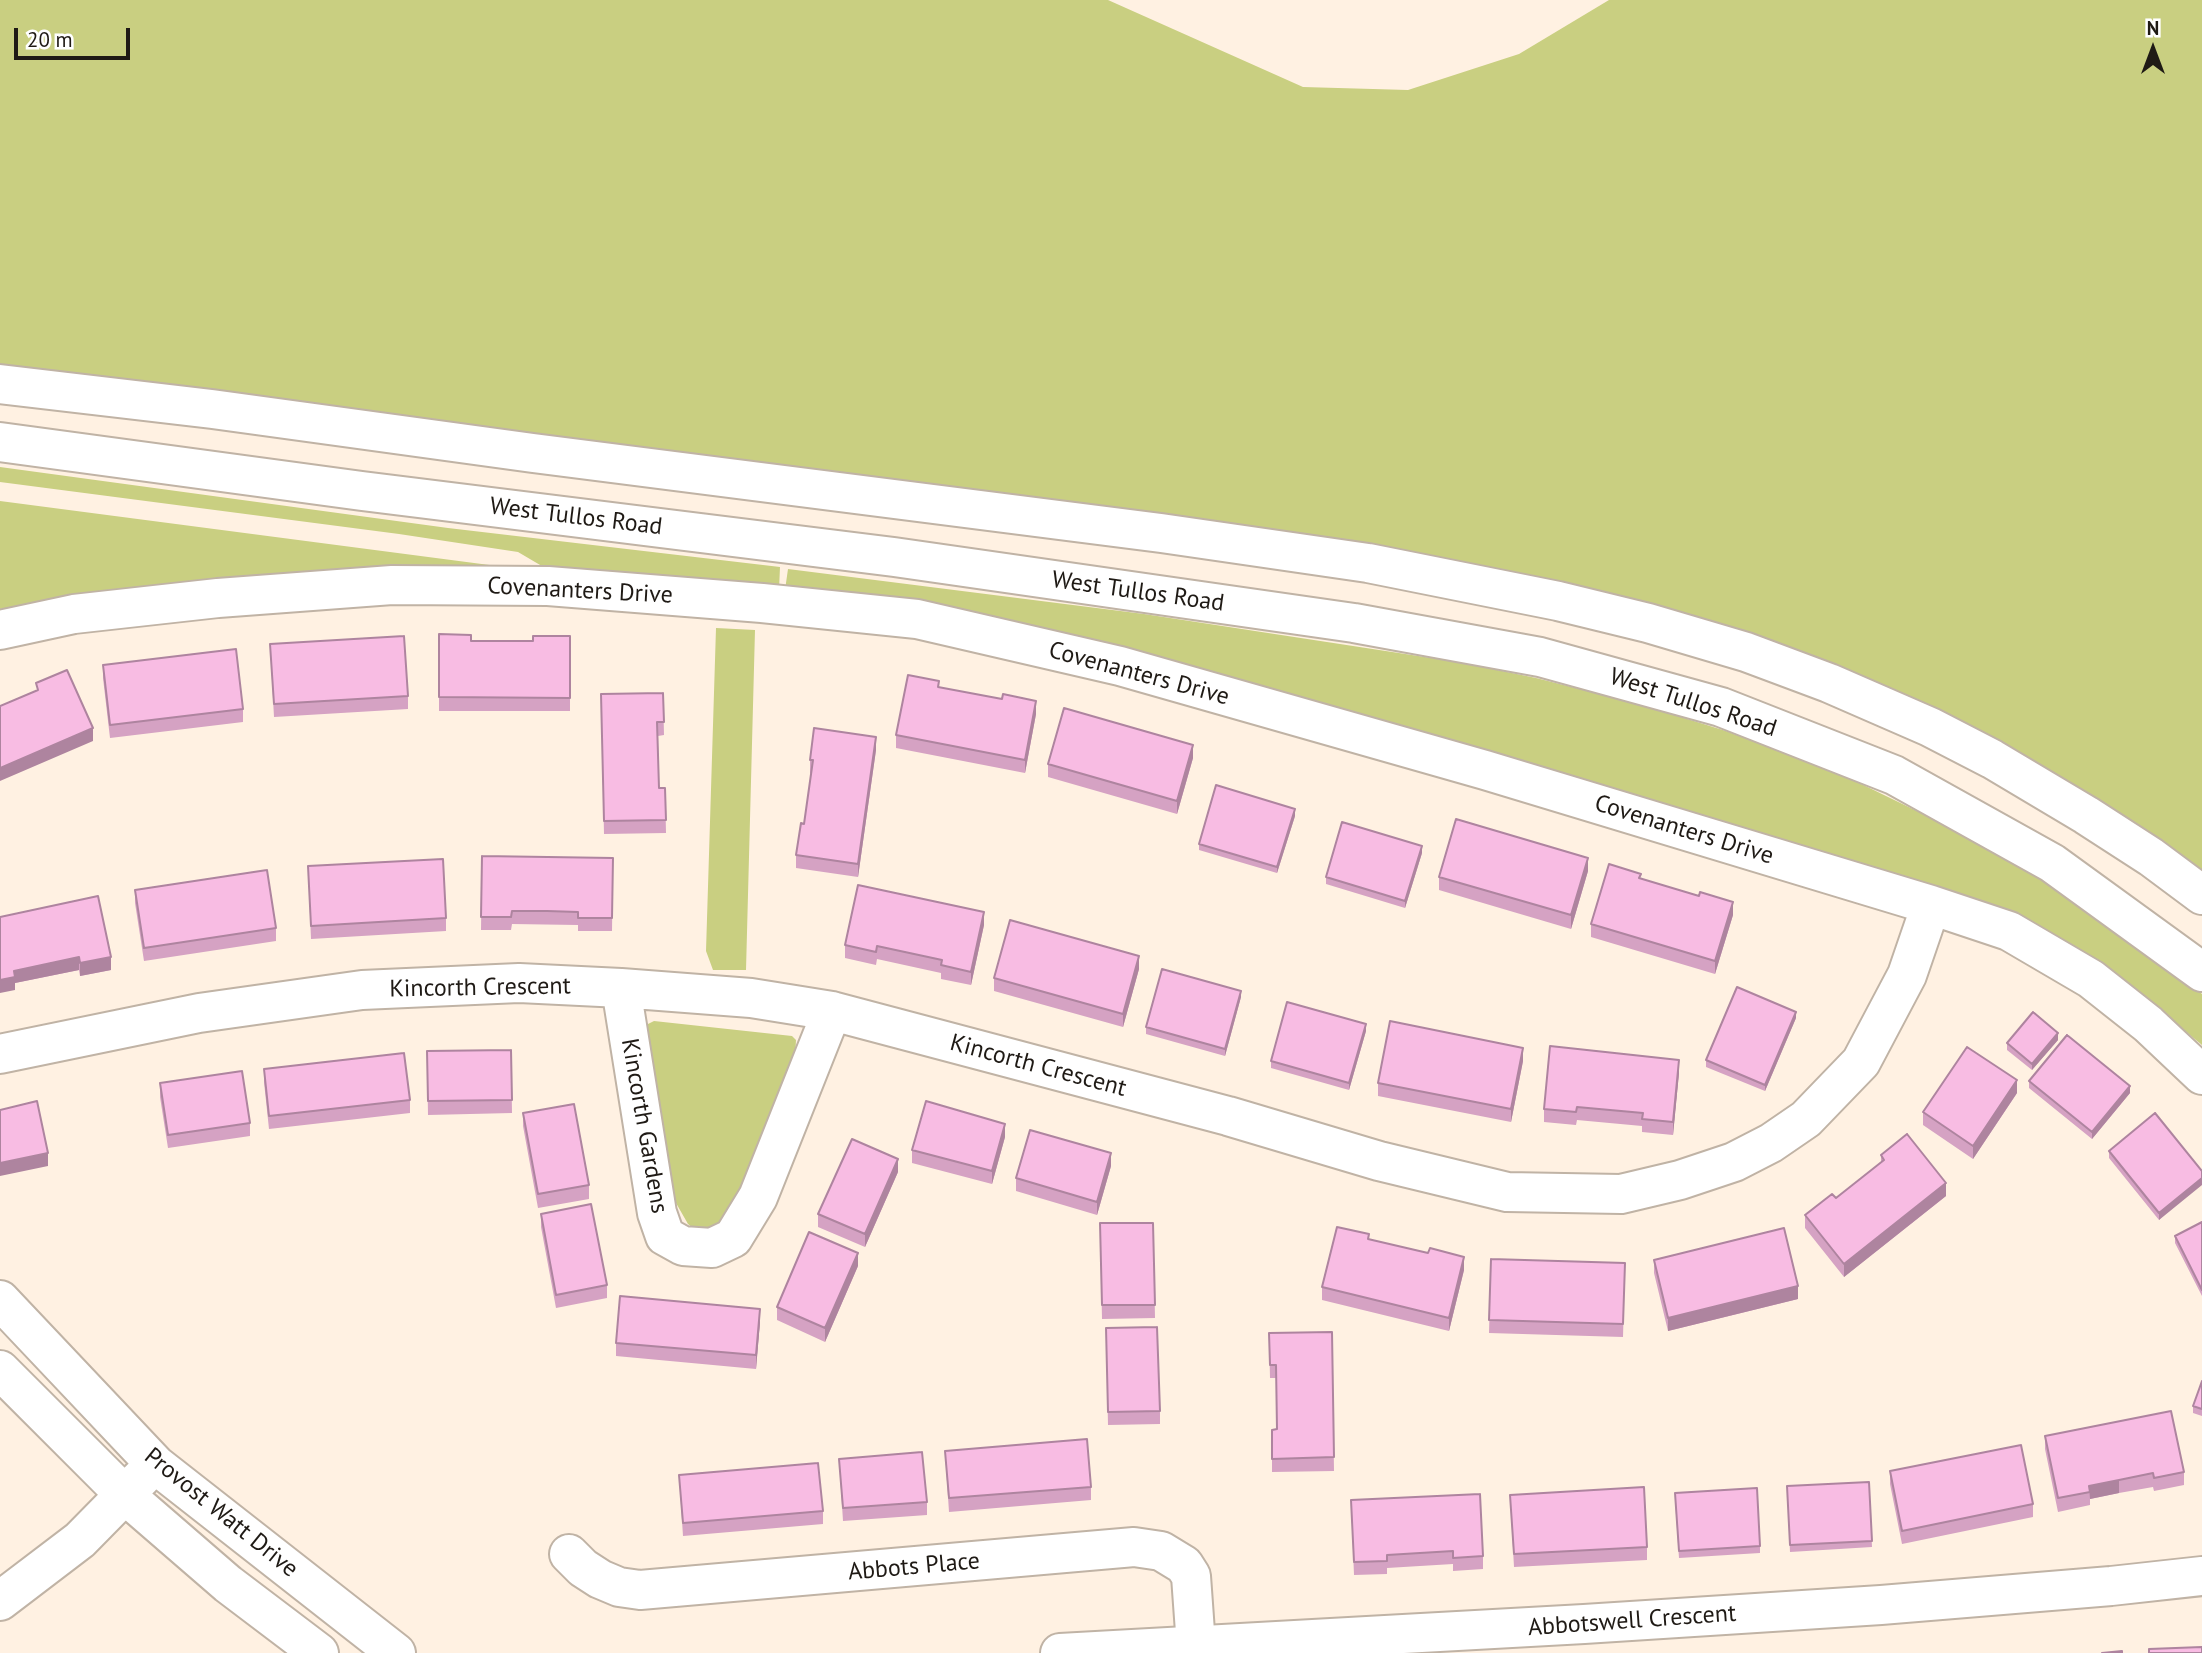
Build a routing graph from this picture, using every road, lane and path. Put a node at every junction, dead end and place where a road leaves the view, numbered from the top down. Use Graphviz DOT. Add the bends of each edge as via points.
graph roads {
  1 [pos="0,384"];
  2 [pos="0,442"];
  3 [pos="0,630"];
  4 [pos="2202,895"];
  5 [pos="1931,905"];
  6 [pos="2202,972"];
  7 [pos="621,988"];
  8 [pos="832,1011"];
  9 [pos="0,1054"];
  10 [pos="2202,1075"];
  11 [pos="0,1300"];
  12 [pos="0,1370"];
  13 [pos="156,1465"];
  14 [pos="124,1494"];
  15 [pos="569,1554"];
  16 [pos="2202,1576"];
  17 [pos="0,1601"];
  18 [pos="1196,1646"];
  19 [pos="319,1653"];
  20 [pos="396,1653"];
  21 [pos="1060,1653"];
  1 -- 4 [label="street" via="1175,535 1368,563 1571,604 1746,652 1930,727 2086,815"];
  2 -- 6 [label="street, West Tullos Road" via="894,557 1353,623 1541,657 1721,707 1894,775 2052,863"];
  3 -- 5 [label="street, Covenanters Drive" via="74,614 392,585 548,586 917,619 1120,666 1319,722"];
  5 -- 8 [label="street, Kincorth Crescent" via="1907,975 1861,1062 1806,1119 1734,1162 1621,1194 1507,1192"];
  5 -- 10 [label="street, Covenanters Drive" via="2009,931 2091,979"];
  7 -- 8 [label="street, Kincorth Crescent"];
  7 -- 8 [label="street, Kincorth Gardens" via="657,1213 665,1236 683,1246 712,1248 733,1238 758,1197"];
  7 -- 9 [label="street, Kincorth Crescent" via="519,983 362,989 199,1013"];
  11 -- 13 [label="street, Provost Watt Drive"];
  12 -- 14 [label="street, Provost Watt Drive"];
  13 -- 14 [label="street"];
  13 -- 20 [label="street, Provost Watt Drive"];
  14 -- 17 [label="street" via="80,1540"];
  14 -- 19 [label="street, Provost Watt Drive" via="228,1584"];
  15 -- 18 [label="street, Abbots Place" via="600,1579 640,1590 1134,1548 1161,1551 1184,1565 1191,1576"];
  16 -- 18 [label="street, Abbotswell Crescent" via="1881,1605"];
  18 -- 21 [label="street, Abbotswell Crescent"];
}
